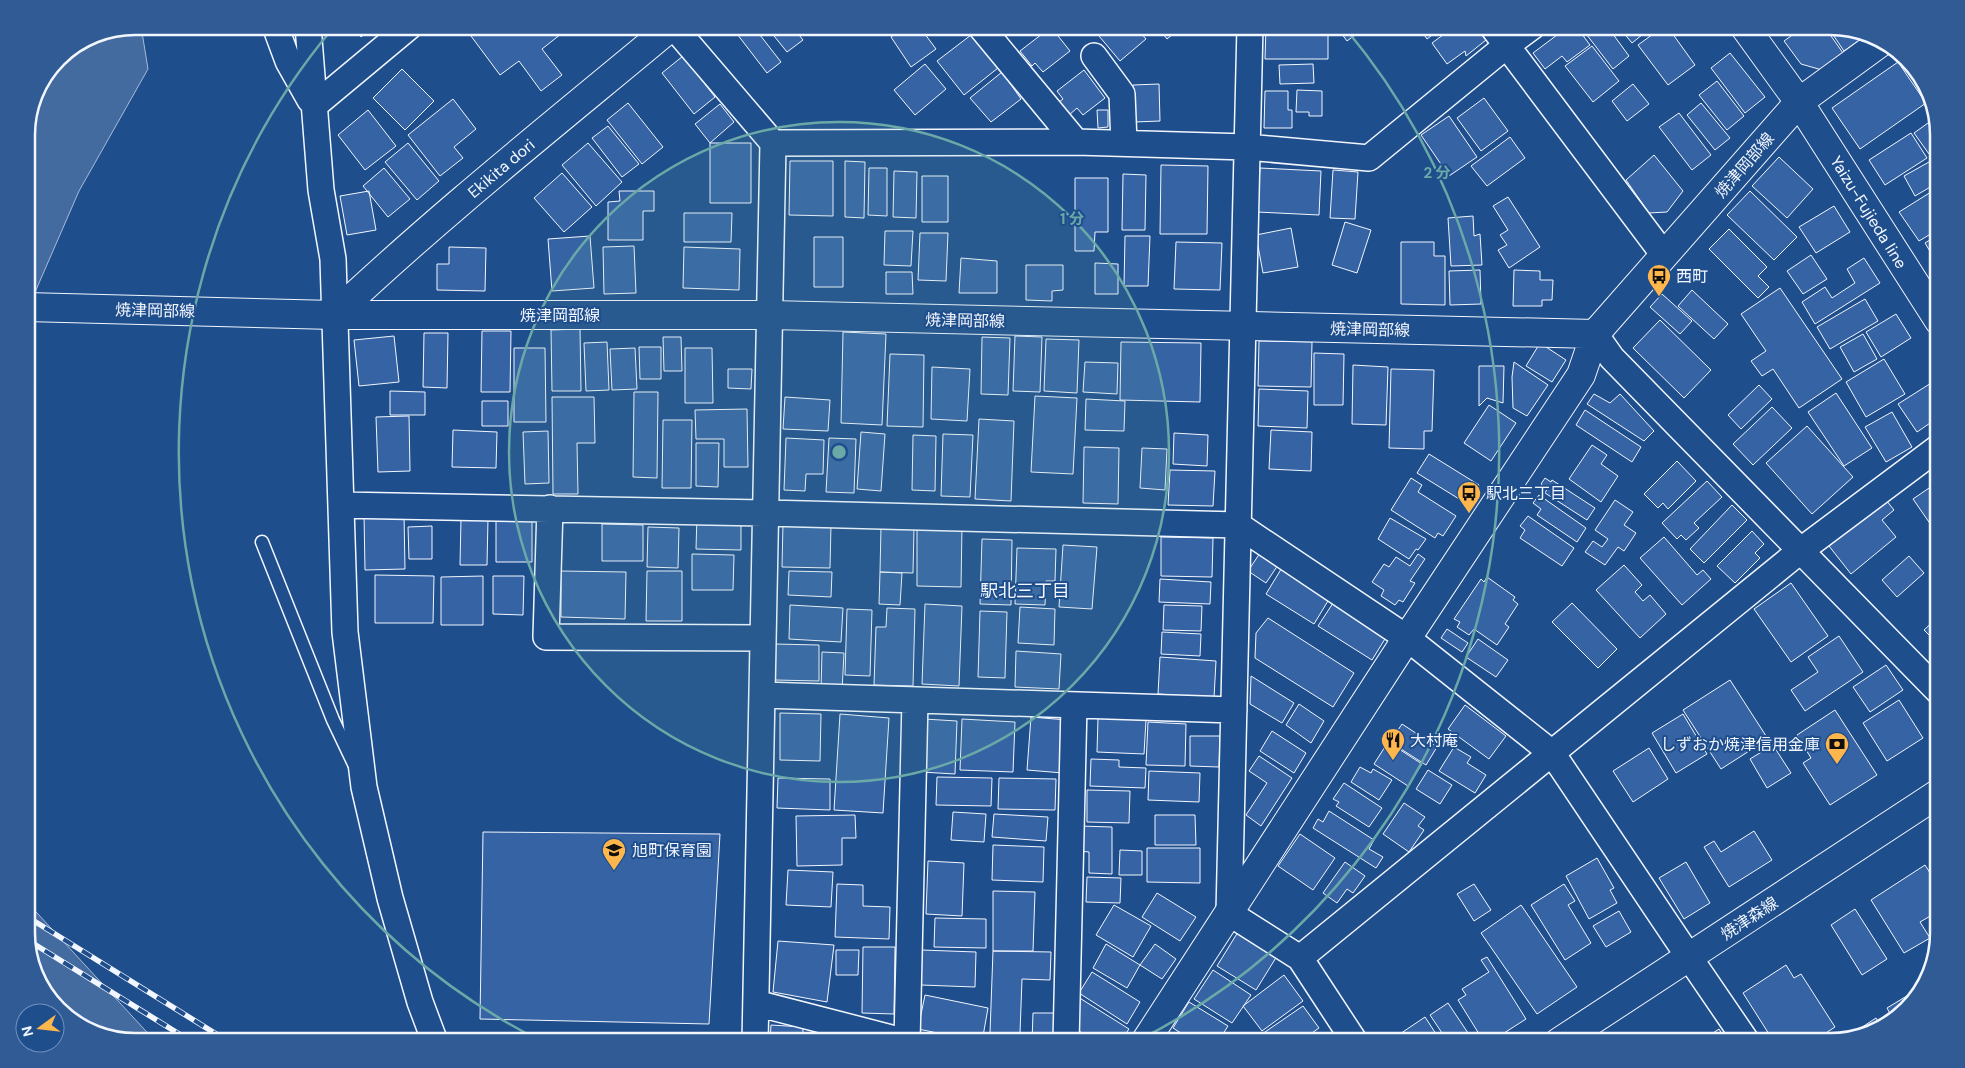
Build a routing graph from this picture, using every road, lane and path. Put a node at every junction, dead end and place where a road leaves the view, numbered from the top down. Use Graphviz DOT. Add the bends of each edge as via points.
graph roads {
  1 [pos="278,35"];
  2 [pos="309,35"];
  3 [pos="399,35"];
  4 [pos="662,35"];
  5 [pos="681,35"];
  6 [pos="987,35"];
  7 [pos="1250,35"];
  8 [pos="1751,35"];
  9 [pos="1499,36"];
  10 [pos="1876,46"];
  11 [pos="1094,56"];
  12 [pos="1800,102"];
  13 [pos="314,106"];
  14 [pos="772,142"];
  15 [pos="1076,142"];
  16 [pos="1124,143"];
  17 [pos="1247,146"];
  18 [pos="1664,255"];
  19 [pos="35,307"];
  20 [pos="1930,307"];
  21 [pos="334,315"];
  22 [pos="770,315"];
  23 [pos="1243,326"];
  24 [pos="1594,334"];
  25 [pos="1930,454"];
  26 [pos="340,505"];
  27 [pos="550,508"];
  28 [pos="766,512"];
  29 [pos="1238,525"];
  30 [pos="262,542"];
  31 [pos="1800,551"];
  32 [pos="763,638"];
  33 [pos="1407,638"];
  34 [pos="1930,683"];
  35 [pos="762,695"];
  36 [pos="915,700"];
  37 [pos="1074,705"];
  38 [pos="1234,710"];
  39 [pos="1552,753"];
  40 [pos="364,787"];
  41 [pos="1930,799"];
  42 [pos="1229,913"];
  43 [pos="1689,957"];
  44 [pos="1300,958"];
  45 [pos="756,1003"];
  46 [pos="432,1033"];
  47 [pos="755,1033"];
  48 [pos="872,1033"];
  49 [pos="907,1033"];
  50 [pos="1066,1033"];
  51 [pos="1151,1033"];
  52 [pos="1349,1033"];
  53 [pos="1573,1033"];
  54 [pos="1741,1033"];
  1 -- 13 [label="street" via="288,61"];
  2 -- 13 [label="street"];
  3 -- 13 [label="street"];
  4 -- 21 [label="main road, Ekikita dori" via="394,258"];
  5 -- 14 [label="street"];
  6 -- 15 [label="street"];
  7 -- 17 [label="street"];
  8 -- 12 [label="main road, Yaizu-Fujieda line"];
  9 -- 17 [label="street" via="1369,158"];
  9 -- 18 [label="street"];
  10 -- 12 [label="main road, 焼津岡部線"];
  11 -- 16 [label="street" via="1122,94"];
  12 -- 18 [label="main road, 焼津岡部線"];
  12 -- 20 [label="main road, Yaizu-Fujieda line"];
  13 -- 21 [label="street" via="321,190 333,259"];
  14 -- 15 [label="street"];
  14 -- 22 [label="street"];
  15 -- 16 [label="street"];
  16 -- 17 [label="street"];
  17 -- 23 [label="street"];
  18 -- 24 [label="main road, 焼津岡部線"];
  19 -- 21 [label="main road, 焼津岡部線"];
  21 -- 22 [label="main road, 焼津岡部線"];
  21 -- 26 [label="street"];
  22 -- 23 [label="main road, 焼津岡部線"];
  22 -- 28 [label="street"];
  23 -- 24 [label="main road, 焼津岡部線"];
  23 -- 29 [label="street"];
  24 -- 31 [label="street" via="1612,358"];
  24 -- 33 [label="main road" via="1581,375"];
  25 -- 31 [label="street"];
  26 -- 27 [label="street"];
  26 -- 40 [label="street" via="345,632"];
  27 -- 28 [label="street"];
  27 -- 32 [label="street" via="546,637"];
  28 -- 29 [label="street"];
  28 -- 32 [label="street"];
  29 -- 33 [label="street"];
  29 -- 38 [label="street"];
  30 -- 40 [label="lane" via="333,720"];
  31 -- 34 [label="street"];
  31 -- 39 [label="street"];
  32 -- 35 [label="street"];
  33 -- 39 [label="street"];
  33 -- 42 [label="main road"];
  35 -- 36 [label="street"];
  35 -- 45 [label="street"];
  36 -- 37 [label="street"];
  36 -- 49 [label="street"];
  37 -- 38 [label="street"];
  37 -- 50 [label="street"];
  38 -- 42 [label="street"];
  39 -- 43 [label="street"];
  39 -- 44 [label="street"];
  40 -- 46 [label="street" via="390,898"];
  41 -- 43 [label="main road, 焼津森線"];
  42 -- 44 [label="street"];
  42 -- 51 [label="main road"];
  43 -- 53 [label="main road, 焼津森線"];
  43 -- 54 [label="street"];
  44 -- 52 [label="street"];
  45 -- 47 [label="street"];
  45 -- 48 [label="street"];
}
